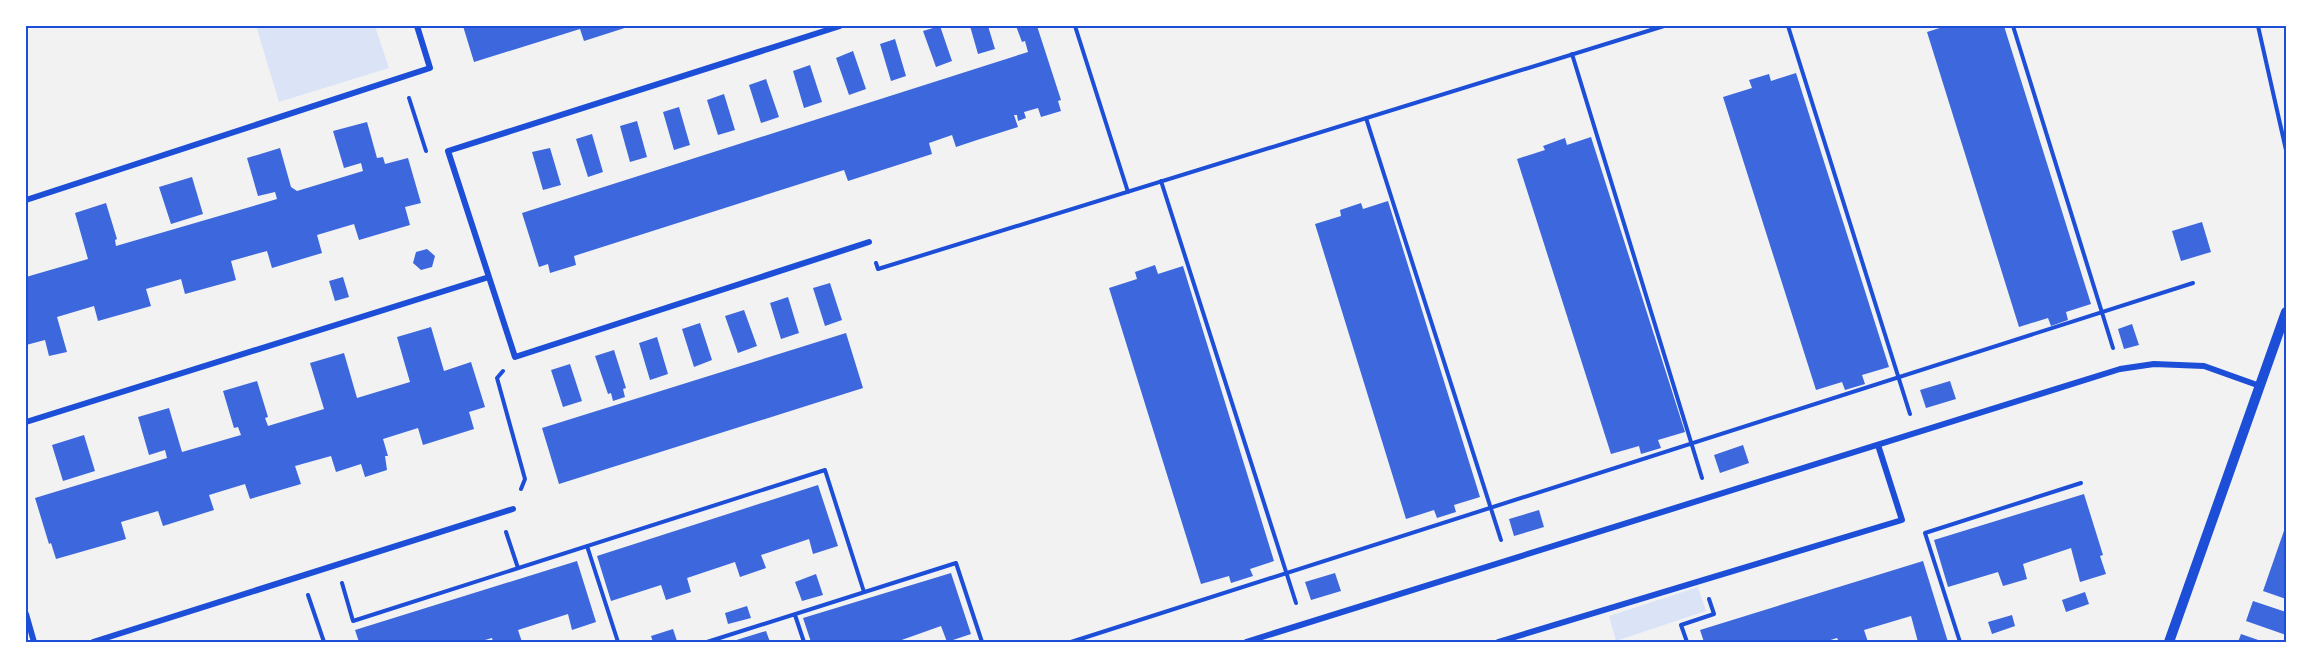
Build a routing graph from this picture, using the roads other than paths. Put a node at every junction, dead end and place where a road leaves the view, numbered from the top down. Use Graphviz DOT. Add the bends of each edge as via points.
graph roads {
  1 [pos="417,26"];
  2 [pos="840,26"];
  3 [pos="26,200"];
  4 [pos="869,242"];
  5 [pos="489,277"];
  6 [pos="2286,312"];
  7 [pos="2260,386"];
  8 [pos="26,422"];
  9 [pos="1878,445"];
  10 [pos="513,509"];
  11 [pos="26,614"];
  12 [pos="34,642"];
  13 [pos="93,642"];
  14 [pos="1246,642"];
  15 [pos="1498,642"];
  16 [pos="2169,642"];
  1 -- 3 [label="street" via="430,68"];
  2 -- 5 [label="street" via="448,151"];
  4 -- 5 [label="street" via="516,357"];
  5 -- 8 [label="street"];
  6 -- 7 [label="street"];
  7 -- 9 [label="street" via="2204,366 2154,364 2120,369"];
  7 -- 16 [label="street"];
  9 -- 14 [label="street"];
  9 -- 15 [label="street" via="1902,520"];
  10 -- 13 [label="street"];
  11 -- 12 [label="street"];
}
